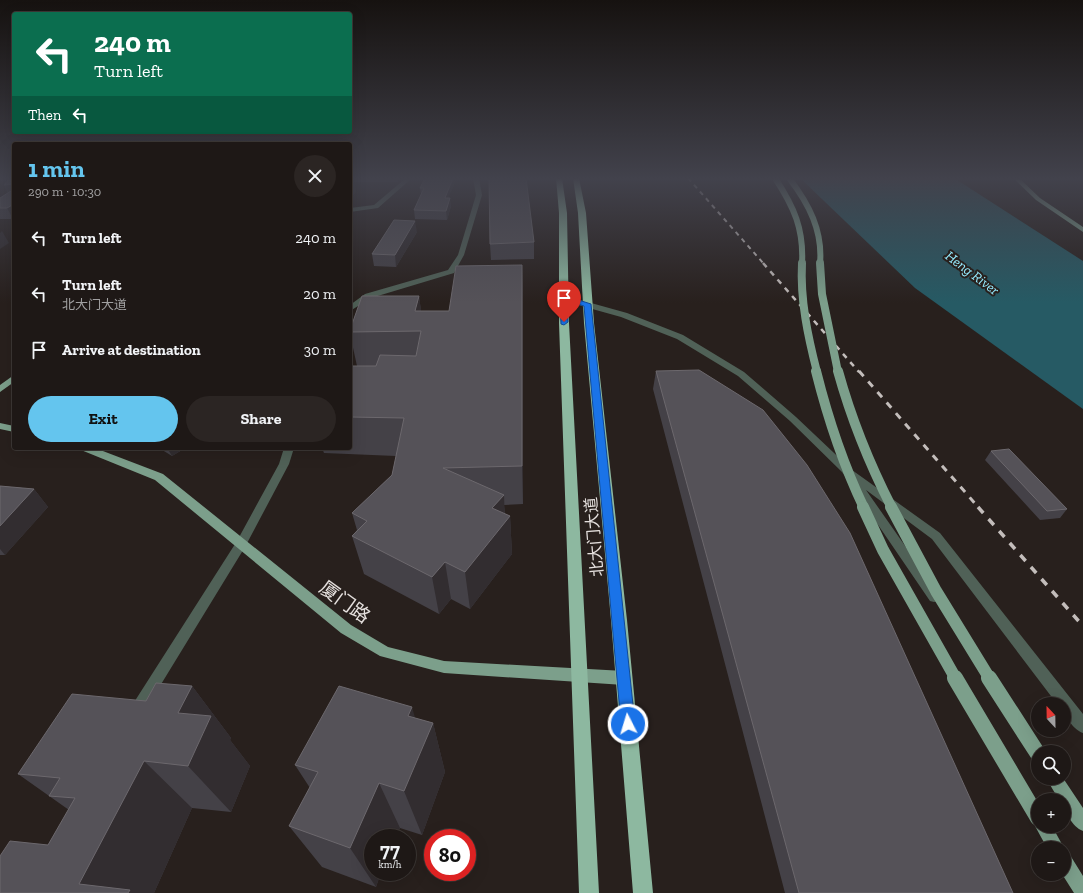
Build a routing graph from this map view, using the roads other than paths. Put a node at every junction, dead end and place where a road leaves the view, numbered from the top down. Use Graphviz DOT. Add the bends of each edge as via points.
graph roads {
  1 [pos="471,220"];
  2 [pos="563,220"];
  3 [pos="583,220"];
  4 [pos="796,220"];
  5 [pos="813,220"];
  6 [pos="1068,220"];
  7 [pos="1083,230"];
  8 [pos="563,298"];
  9 [pos="588,304"];
  10 [pos="352,308"];
  11 [pos="12,380"];
  12 [pos="0,389"];
  13 [pos="0,426"];
  14 [pos="12,429"];
  15 [pos="90,450"];
  16 [pos="289,450"];
  17 [pos="846,469"];
  18 [pos="240,544"];
  19 [pos="580,676"];
  20 [pos="624,678"];
  21 [pos="127,725"];
  22 [pos="1083,726"];
  23 [pos="1032,745"];
  24 [pos="1036,745"];
  25 [pos="1059,785"];
  26 [pos="1064,785"];
  27 [pos="1031,806"];
  28 [pos="1083,813"];
  29 [pos="1083,823"];
  30 [pos="1071,872"];
  31 [pos="1083,892"];
  32 [pos="589,893"];
  33 [pos="643,893"];
  1 -- 10 [label="street" via="461,254 451,271 368,296"];
  2 -- 8 [label="highway, 北大门大道"];
  3 -- 9 [label="highway, 北大门大道"];
  4 -- 27 [label="main road, bridge" via="803,246 801,282 807,331 823,400 849,476 883,550 910,600"];
  5 -- 23 [label="main road, bridge" via="821,248 821,285 830,339 847,402 872,466 893,511 938,592"];
  6 -- 7 [label="main road"];
  8 -- 9 [label="street"];
  8 -- 19 [label="highway, 北大门大道"];
  9 -- 17 [label="street" via="624,314 680,337 741,374"];
  9 -- 20 [label="highway, 北大门大道"];
  11 -- 12 [label="main road"];
  13 -- 14 [label="main road"];
  15 -- 18 [label="main road, 厦门路" via="159,477"];
  16 -- 18 [label="street"];
  17 -- 22 [label="street" via="936,536"];
  17 -- 24 [label="street"];
  18 -- 19 [label="main road, 厦门路" via="346,629 385,652 444,667"];
  18 -- 21 [label="street"];
  19 -- 20 [label="main road, 厦门路"];
  19 -- 32 [label="highway, 北大门大道"];
  20 -- 33 [label="highway, 北大门大道"];
  25 -- 29 [label="main road"];
  26 -- 28 [label="street"];
  30 -- 31 [label="main road"];
}
